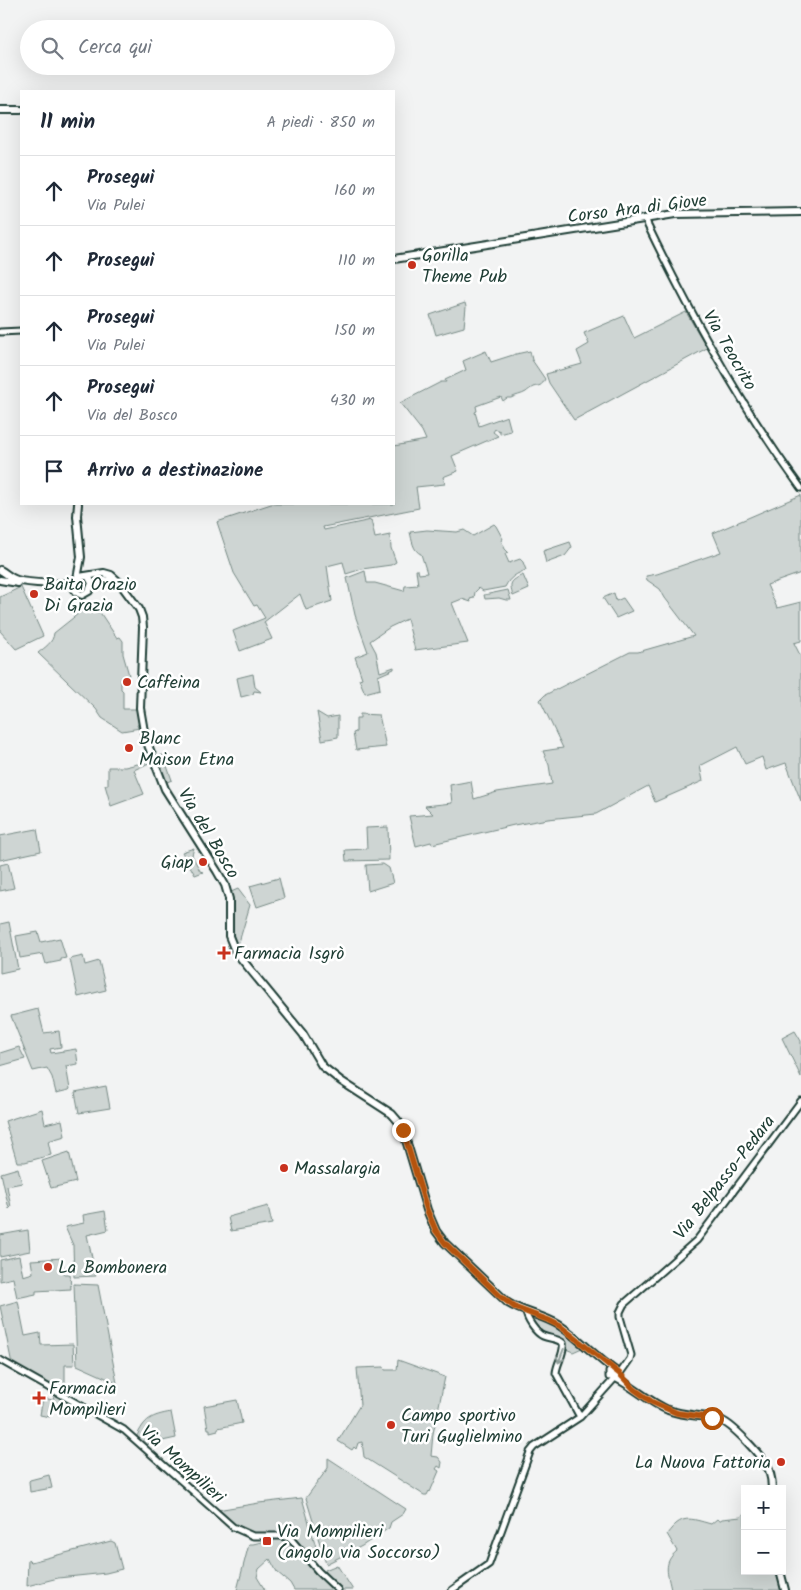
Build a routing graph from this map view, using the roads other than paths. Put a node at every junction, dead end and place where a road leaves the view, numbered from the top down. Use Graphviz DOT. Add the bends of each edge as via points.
graph roads {
  1 [pos="0,110"];
  2 [pos="20,111"];
  3 [pos="801,212"];
  4 [pos="646,219"];
  5 [pos="395,259"];
  6 [pos="20,331"];
  7 [pos="0,332"];
  8 [pos="801,488"];
  9 [pos="78,505"];
  10 [pos="81,557"];
  11 [pos="0,570"];
  12 [pos="88,576"];
  13 [pos="0,580"];
  14 [pos="77,580"];
  15 [pos="91,588"];
  16 [pos="125,590"];
  17 [pos="76,591"];
  18 [pos="801,1102"];
  19 [pos="526,1312"];
  20 [pos="0,1360"];
  21 [pos="615,1374"];
  22 [pos="580,1417"];
  23 [pos="771,1485"];
  24 [pos="781,1575"];
  25 [pos="338,1590"];
  26 [pos="452,1590"];
  27 [pos="785,1590"];
  1 -- 2 [label="main road"];
  3 -- 4 [label="main road, Corso Ara di Giove" via="691,214"];
  4 -- 5 [label="main road, Corso Ara di Giove"];
  4 -- 8 [label="street, Via Teocrito" via="680,291 726,373"];
  6 -- 7 [label="street"];
  9 -- 10 [label="main road"];
  10 -- 12 [label="main road"];
  10 -- 14 [label="main road"];
  11 -- 14 [label="main road" via="24,582 65,584"];
  12 -- 14 [label="main road"];
  12 -- 15 [label="main road" via="92,580"];
  12 -- 16 [label="main road, Via del Bosco" via="111,575"];
  13 -- 17 [label="main road" via="66,586"];
  14 -- 17 [label="main road"];
  15 -- 16 [label="main road" via="108,579"];
  15 -- 17 [label="main road" via="84,594"];
  16 -- 19 [label="main road, Via del Bosco" via="142,617 140,708 145,736 165,790 225,885 229,936 235,951 303,1034 322,1066 398,1121 427,1210 441,1238 500,1296"];
  18 -- 21 [label="street, Via Belpasso-Pedara" via="697,1240 624,1304 620,1317 631,1355"];
  19 -- 21 [label="main road, Via del Bosco" via="560,1326"];
  19 -- 22 [label="street, one-way" via="538,1334 564,1343 557,1376"];
  20 -- 25 [label="street, Via Mompilieri" via="126,1431 234,1527 247,1534 286,1536 294,1541"];
  21 -- 22 [label="street"];
  21 -- 23 [label="main road, Via del Bosco" via="652,1402 670,1410 727,1422 766,1465"];
  22 -- 26 [label="street" via="530,1452 489,1564"];
  24 -- 27 [label="main road"];
}
